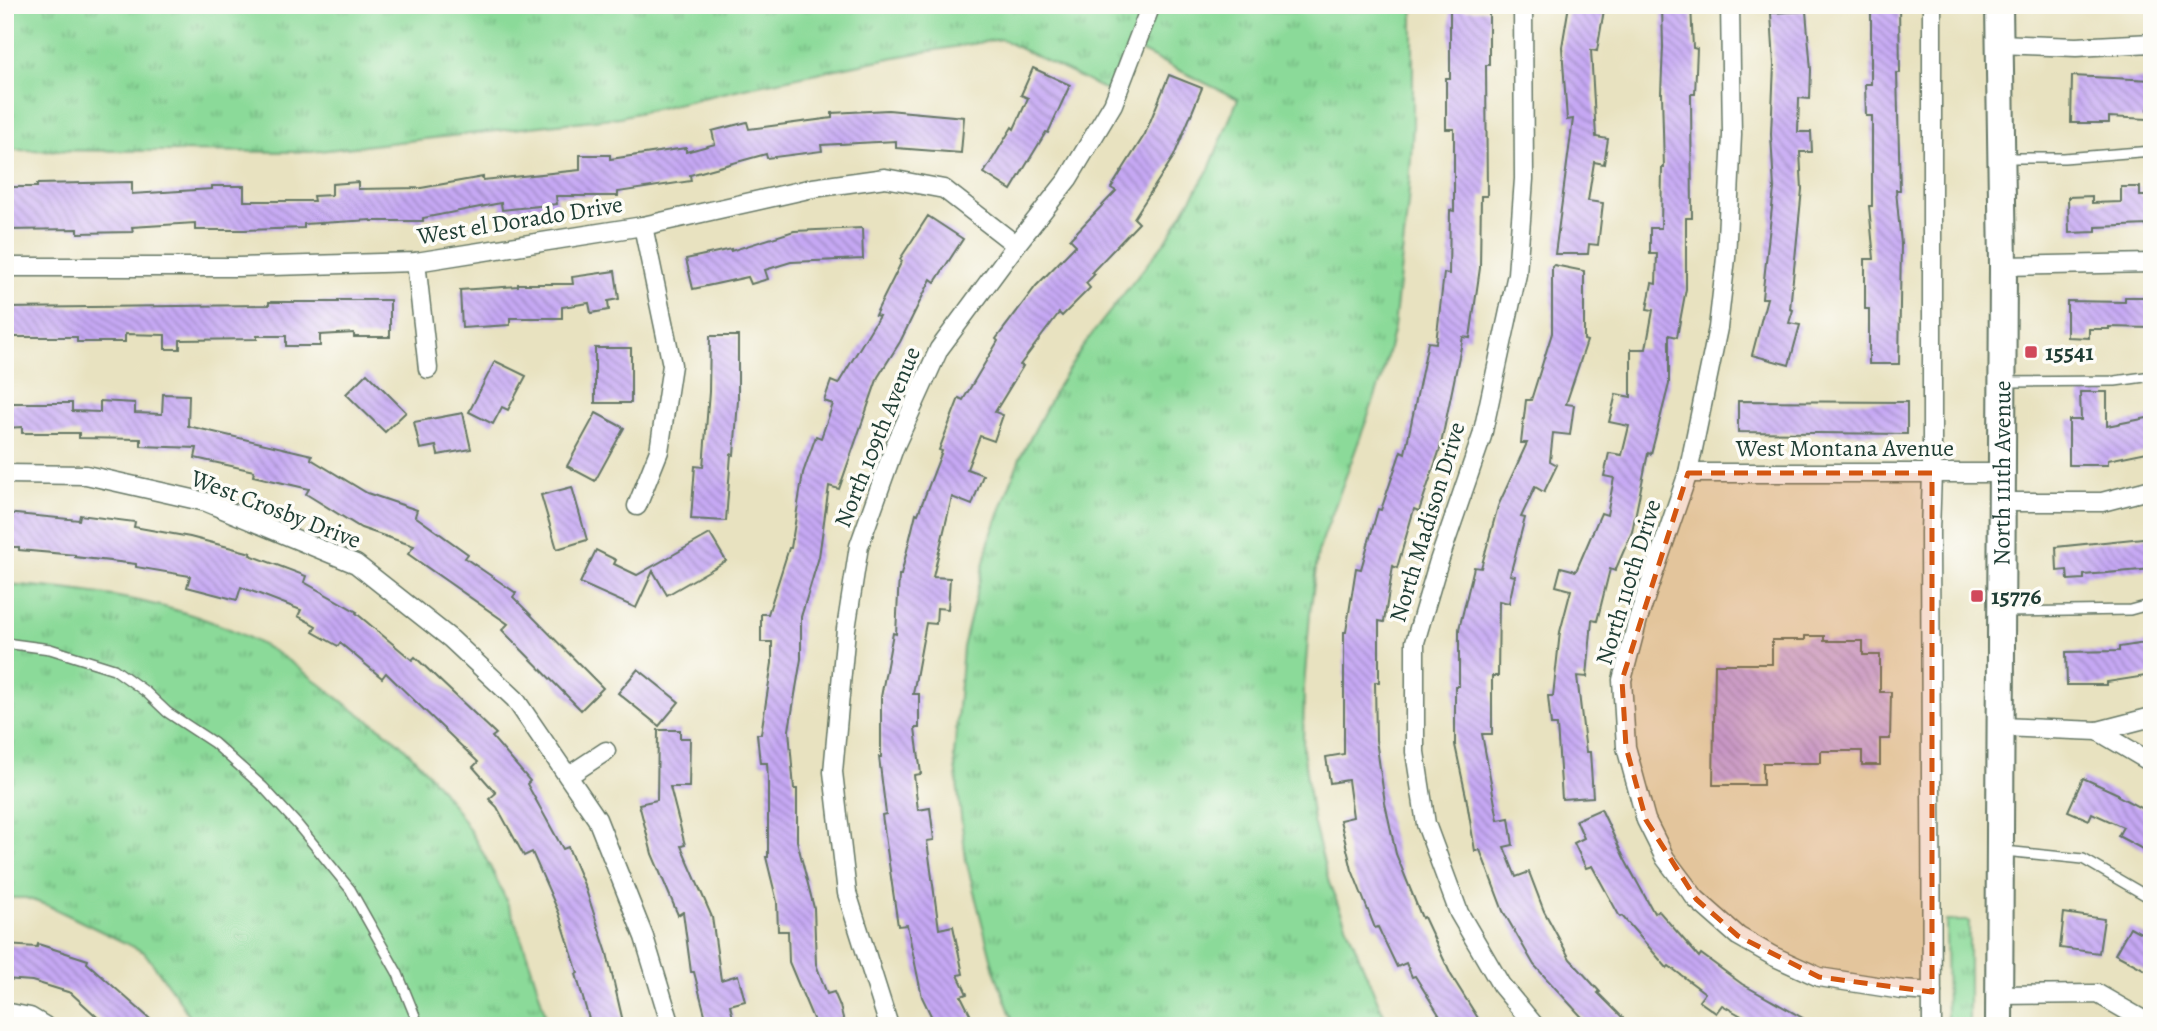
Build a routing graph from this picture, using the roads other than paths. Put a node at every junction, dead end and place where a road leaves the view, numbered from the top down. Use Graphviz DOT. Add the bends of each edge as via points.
graph roads {
  1 [pos="1151,5"];
  2 [pos="1523,5"];
  3 [pos="1730,5"];
  4 [pos="1932,5"];
  5 [pos="1999,5"];
  6 [pos="2152,43"];
  7 [pos="2000,44"];
  8 [pos="2152,151"];
  9 [pos="2002,158"];
  10 [pos="643,226"];
  11 [pos="1016,245"];
  12 [pos="416,261"];
  13 [pos="2152,263"];
  14 [pos="2003,266"];
  15 [pos="5,267"];
  16 [pos="428,369"];
  17 [pos="2152,376"];
  18 [pos="2003,382"];
  19 [pos="1688,473"];
  20 [pos="1932,473"];
  21 [pos="2003,473"];
  22 [pos="5,474"];
  23 [pos="2152,489"];
  24 [pos="2003,502"];
  25 [pos="637,506"];
  26 [pos="2152,604"];
  27 [pos="2002,612"];
  28 [pos="5,643"];
  29 [pos="2152,717"];
  30 [pos="2002,727"];
  31 [pos="2098,731"];
  32 [pos="606,751"];
  33 [pos="2152,763"];
  34 [pos="568,776"];
  35 [pos="2001,851"];
  36 [pos="2152,899"];
  37 [pos="1932,992"];
  38 [pos="1999,995"];
  39 [pos="5,1012"];
  40 [pos="45,1026"];
  41 [pos="419,1026"];
  42 [pos="671,1026"];
  43 [pos="889,1026"];
  44 [pos="1535,1026"];
  45 [pos="1932,1026"];
  46 [pos="1999,1026"];
  47 [pos="2152,1026"];
  1 -- 11 [label="street, North 109th Avenue" via="1113,104 1068,179"];
  2 -- 44 [label="street, North Madison Drive" via="1524,179 1517,274 1482,436 1415,642 1415,752 1426,824 1460,913 1501,985"];
  3 -- 19 [label="street, North 110th Drive" via="1732,135 1726,258 1718,328"];
  4 -- 20 [label="street"];
  5 -- 7 [label="street, North 111th Avenue"];
  6 -- 7 [label="street"];
  7 -- 9 [label="street, North 111th Avenue"];
  8 -- 9 [label="lane"];
  9 -- 14 [label="street, North 111th Avenue"];
  10 -- 11 [label="street, West el Dorado Drive" via="813,188 885,178 944,189"];
  10 -- 12 [label="street, West el Dorado Drive"];
  10 -- 25 [label="street" via="672,365 659,451"];
  11 -- 43 [label="street, North 109th Avenue" via="939,349 894,449 859,546 833,772 847,893"];
  12 -- 15 [label="street, West el Dorado Drive"];
  12 -- 16 [label="street"];
  13 -- 14 [label="street"];
  14 -- 18 [label="street, North 111th Avenue"];
  17 -- 18 [label="lane" via="2115,381"];
  18 -- 21 [label="street, North 111th Avenue"];
  19 -- 20 [label="street, West Montana Avenue"];
  19 -- 37 [label="street, North 110th Drive" via="1622,680 1626,747 1646,820 1665,858 1696,899 1738,936 1819,977"];
  20 -- 21 [label="street, West Montana Avenue"];
  20 -- 37 [label="street"];
  21 -- 24 [label="street, North 111th Avenue"];
  22 -- 34 [label="street, West Crosby Drive" via="86,475 206,502 356,565 451,639 515,699"];
  23 -- 24 [label="street" via="2102,502"];
  24 -- 27 [label="street, North 111th Avenue"];
  26 -- 27 [label="lane" via="2130,610"];
  27 -- 30 [label="street, North 111th Avenue"];
  28 -- 41 [label="lane" via="50,649 114,669 214,743 264,787 350,890 398,974"];
  29 -- 31 [label="street"];
  30 -- 31 [label="street"];
  30 -- 35 [label="street, North 111th Avenue"];
  31 -- 33 [label="street"];
  32 -- 34 [label="street"];
  34 -- 42 [label="street, West Crosby Drive" via="597,819 644,937"];
  35 -- 36 [label="lane" via="2083,859"];
  35 -- 38 [label="street, North 111th Avenue"];
  37 -- 45 [label="street"];
  38 -- 46 [label="street, North 111th Avenue"];
  38 -- 47 [label="street" via="2098,994"];
  39 -- 40 [label="street" via="30,1017"];
}
